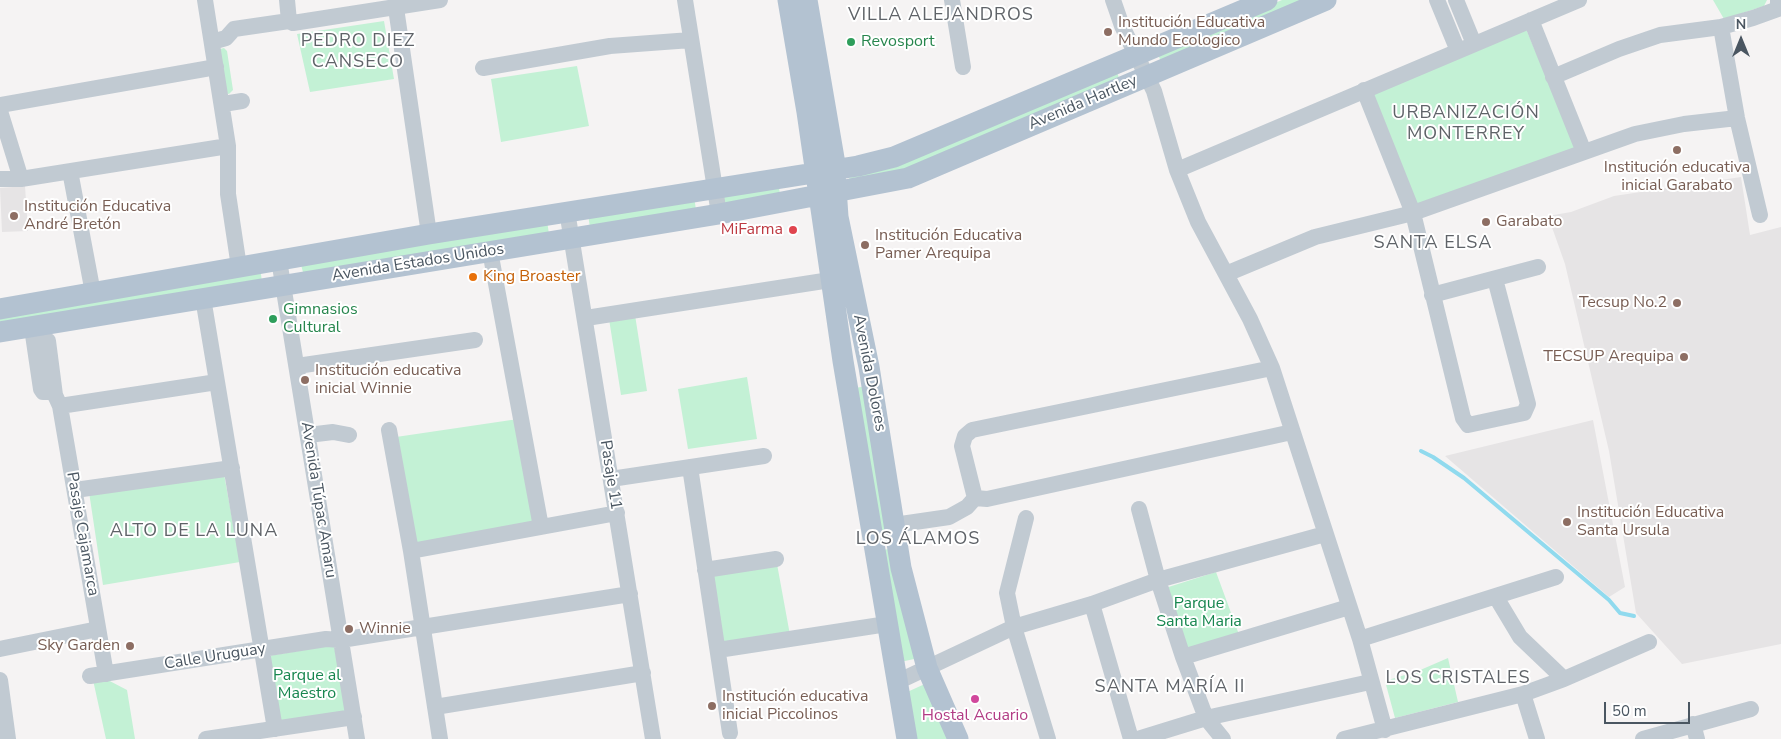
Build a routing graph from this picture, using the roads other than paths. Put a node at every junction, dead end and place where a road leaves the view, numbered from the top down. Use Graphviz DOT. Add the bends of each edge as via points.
graph roads {
  1 [pos="205,0"];
  2 [pos="287,0"];
  3 [pos="440,0"];
  4 [pos="684,0"];
  5 [pos="788,0"];
  6 [pos="807,0"];
  7 [pos="952,0"];
  8 [pos="1113,0"];
  9 [pos="1267,0"];
  10 [pos="1326,0"];
  11 [pos="1437,0"];
  12 [pos="1456,0"];
  13 [pos="1579,0"];
  14 [pos="1778,0"];
  15 [pos="396,8"];
  16 [pos="1531,20"];
  17 [pos="289,21"];
  18 [pos="1721,27"];
  19 [pos="691,40"];
  20 [pos="212,42"];
  21 [pos="1474,44"];
  22 [pos="1458,51"];
  23 [pos="1137,54"];
  24 [pos="216,66"];
  25 [pos="484,68"];
  26 [pos="963,68"];
  27 [pos="1146,75"];
  28 [pos="1553,77"];
  29 [pos="1364,90"];
  30 [pos="242,101"];
  31 [pos="223,104"];
  32 [pos="0,105"];
  33 [pos="0,110"];
  34 [pos="1737,118"];
  35 [pos="228,146"];
  36 [pos="1584,152"];
  37 [pos="1177,170"];
  38 [pos="70,171"];
  39 [pos="825,172"];
  40 [pos="0,179"];
  41 [pos="21,179"];
  42 [pos="771,180"];
  43 [pos="715,189"];
  44 [pos="827,194"];
  45 [pos="777,204"];
  46 [pos="567,211"];
  47 [pos="1413,213"];
  48 [pos="719,214"];
  49 [pos="1760,215"];
  50 [pos="429,234"];
  51 [pos="572,237"];
  52 [pos="490,252"];
  53 [pos="279,260"];
  54 [pos="239,267"];
  55 [pos="1538,267"];
  56 [pos="1226,274"];
  57 [pos="1495,279"];
  58 [pos="830,280"];
  59 [pos="284,285"];
  60 [pos="93,293"];
  61 [pos="1432,295"];
  62 [pos="203,298"];
  63 [pos="0,309"];
  64 [pos="586,318"];
  65 [pos="0,332"];
  66 [pos="33,332"];
  67 [pos="475,340"];
  68 [pos="297,366"];
  69 [pos="869,367"];
  70 [pos="1272,368"];
  71 [pos="845,371"];
  72 [pos="217,382"];
  73 [pos="58,400"];
  74 [pos="389,430"];
  75 [pos="1292,432"];
  76 [pos="308,435"];
  77 [pos="350,435"];
  78 [pos="764,456"];
  79 [pos="690,467"];
  80 [pos="232,468"];
  81 [pos="611,479"];
  82 [pos="75,490"];
  83 [pos="975,498"];
  84 [pos="1139,509"];
  85 [pos="616,513"];
  86 [pos="1026,518"];
  87 [pos="541,527"];
  88 [pos="895,529"];
  89 [pos="1325,534"];
  90 [pos="874,536"];
  91 [pos="411,551"];
  92 [pos="776,558"];
  93 [pos="705,570"];
  94 [pos="1556,577"];
  95 [pos="1158,580"];
  96 [pos="630,594"];
  97 [pos="1496,597"];
  98 [pos="1092,604"];
  99 [pos="1349,608"];
  100 [pos="888,624"];
  101 [pos="423,627"];
  102 [pos="1014,627"];
  103 [pos="98,629"];
  104 [pos="1360,639"];
  105 [pos="341,640"];
  106 [pos="1649,642"];
  107 [pos="0,649"];
  108 [pos="262,650"];
  109 [pos="718,650"];
  110 [pos="1183,657"];
  111 [pos="927,668"];
  112 [pos="643,673"];
  113 [pos="98,675"];
  114 [pos="0,680"];
  115 [pos="1564,680"];
  116 [pos="897,682"];
  117 [pos="1370,682"];
  118 [pos="1523,694"];
  119 [pos="436,707"];
  120 [pos="1751,709"];
  121 [pos="354,717"];
  122 [pos="1206,718"];
  123 [pos="275,729"];
  124 [pos="1385,730"];
  125 [pos="1695,732"];
  126 [pos="730,734"];
  127 [pos="8,739"];
  128 [pos="206,739"];
  129 [pos="357,739"];
  130 [pos="440,739"];
  131 [pos="653,739"];
  132 [pos="907,739"];
  133 [pos="958,739"];
  134 [pos="1048,739"];
  135 [pos="1131,739"];
  136 [pos="1138,739"];
  137 [pos="1223,739"];
  138 [pos="1344,739"];
  139 [pos="1537,739"];
  140 [pos="1643,739"];
  1 -- 20 [label="street"];
  2 -- 17 [label="street"];
  3 -- 15 [label="street"];
  4 -- 19 [label="street"];
  5 -- 39 [label="main road, Avenida Dolores"];
  6 -- 39 [label="main road, Avenida Dolores"];
  7 -- 26 [label="street"];
  8 -- 23 [label="street"];
  9 -- 23 [label="main road, Avenida Hartley"];
  10 -- 27 [label="main road, Avenida Hartley"];
  11 -- 22 [label="street"];
  12 -- 21 [label="street"];
  13 -- 16 [label="street"];
  14 -- 18 [label="street" via="1778,9"];
  15 -- 17 [label="street"];
  15 -- 50 [label="street"];
  16 -- 21 [label="street"];
  16 -- 28 [label="street"];
  17 -- 20 [label="street" via="234,29 226,38"];
  18 -- 28 [label="street" via="1660,35"];
  18 -- 34 [label="street"];
  19 -- 25 [label="street" via="610,46"];
  19 -- 43 [label="street"];
  20 -- 24 [label="street"];
  21 -- 22 [label="street"];
  22 -- 29 [label="street"];
  23 -- 27 [label="street"];
  23 -- 39 [label="main road, Avenida Hartley" via="894,157"];
  24 -- 31 [label="street"];
  24 -- 32 [label="street"];
  27 -- 37 [label="street" via="1154,91"];
  27 -- 44 [label="main road, Avenida Hartley" via="908,178"];
  28 -- 36 [label="street"];
  29 -- 37 [label="street"];
  29 -- 47 [label="street"];
  30 -- 31 [label="street"];
  31 -- 35 [label="street"];
  33 -- 41 [label="street"];
  34 -- 36 [label="street" via="1635,134"];
  34 -- 49 [label="street"];
  35 -- 38 [label="street"];
  35 -- 54 [label="street" via="228,194"];
  36 -- 47 [label="street"];
  37 -- 56 [label="street" via="1198,222"];
  38 -- 41 [label="street"];
  38 -- 60 [label="street"];
  39 -- 42 [label="main road, Avenida Estados Unidos"];
  39 -- 44 [label="main road, Avenida Dolores"];
  40 -- 41 [label="street"];
  42 -- 43 [label="main road, Avenida Estados Unidos"];
  42 -- 45 [label="main road" via="782,187"];
  43 -- 46 [label="main road, Avenida Estados Unidos"];
  43 -- 48 [label="street"];
  44 -- 45 [label="main road, Avenida Estados Unidos"];
  44 -- 58 [label="main road, Avenida Dolores"];
  44 -- 69 [label="main road, Avenida Dolores" via="838,217"];
  45 -- 48 [label="main road, Avenida Estados Unidos"];
  46 -- 50 [label="main road, Avenida Estados Unidos"];
  46 -- 51 [label="street, Pasaje 11"];
  47 -- 56 [label="street" via="1315,237"];
  47 -- 61 [label="street"];
  48 -- 51 [label="main road, Avenida Estados Unidos"];
  50 -- 53 [label="main road, Avenida Estados Unidos"];
  51 -- 52 [label="main road, Avenida Estados Unidos"];
  51 -- 64 [label="street, Pasaje 11"];
  52 -- 59 [label="main road, Avenida Estados Unidos"];
  52 -- 87 [label="street"];
  53 -- 54 [label="main road, Avenida Estados Unidos"];
  53 -- 59 [label="street, Avenida Túpac Amaru"];
  54 -- 60 [label="main road, Avenida Estados Unidos"];
  55 -- 57 [label="street"];
  56 -- 70 [label="street"];
  57 -- 61 [label="street"];
  57 -- 61 [label="street" via="1528,404 1524,413 1468,425 1463,418"];
  58 -- 64 [label="street"];
  58 -- 71 [label="main road, Avenida Dolores"];
  59 -- 62 [label="main road, Avenida Estados Unidos"];
  59 -- 68 [label="street, Avenida Túpac Amaru"];
  60 -- 63 [label="main road, Avenida Estados Unidos"];
  62 -- 66 [label="main road, Avenida Estados Unidos"];
  62 -- 72 [label="street"];
  64 -- 81 [label="street, Pasaje 11"];
  65 -- 66 [label="main road, Avenida Estados Unidos"];
  66 -- 73 [label="street" via="42,392 50,392"];
  67 -- 68 [label="street"];
  68 -- 76 [label="street, Avenida Túpac Amaru"];
  69 -- 71 [label="main road"];
  69 -- 88 [label="main road, Avenida Dolores"];
  70 -- 75 [label="street"];
  70 -- 83 [label="street" via="972,430 965,436 962,446"];
  71 -- 90 [label="main road, Avenida Dolores"];
  72 -- 73 [label="street"];
  72 -- 80 [label="street"];
  73 -- 82 [label="street, Pasaje Cajamarca"];
  74 -- 91 [label="street"];
  75 -- 83 [label="street" via="987,499"];
  75 -- 89 [label="street"];
  76 -- 77 [label="street" via="333,432"];
  76 -- 105 [label="street, Avenida Túpac Amaru"];
  78 -- 79 [label="street"];
  79 -- 81 [label="street"];
  79 -- 93 [label="street"];
  80 -- 82 [label="street"];
  80 -- 108 [label="street"];
  81 -- 85 [label="street, Pasaje 11"];
  82 -- 103 [label="street, Pasaje Cajamarca"];
  83 -- 88 [label="street" via="967,507 949,517"];
  84 -- 95 [label="street"];
  85 -- 87 [label="street"];
  85 -- 96 [label="street, Pasaje 11"];
  86 -- 102 [label="street" via="1007,593"];
  87 -- 91 [label="street"];
  88 -- 90 [label="main road"];
  88 -- 111 [label="main road, Avenida Dolores" via="905,587"];
  89 -- 95 [label="street"];
  89 -- 99 [label="street"];
  90 -- 100 [label="main road, Avenida Dolores"];
  91 -- 101 [label="street"];
  92 -- 93 [label="street"];
  93 -- 109 [label="street"];
  94 -- 97 [label="street"];
  95 -- 98 [label="street"];
  95 -- 110 [label="street"];
  96 -- 101 [label="street, Calle Uruguay"];
  96 -- 112 [label="street, Pasaje 11"];
  97 -- 104 [label="street"];
  97 -- 115 [label="street" via="1520,637"];
  98 -- 102 [label="street"];
  98 -- 135 [label="street"];
  99 -- 104 [label="street"];
  99 -- 110 [label="street"];
  100 -- 109 [label="street"];
  100 -- 116 [label="main road, Avenida Dolores"];
  101 -- 105 [label="street, Calle Uruguay"];
  101 -- 119 [label="street"];
  102 -- 111 [label="street"];
  102 -- 134 [label="street"];
  103 -- 107 [label="street"];
  103 -- 113 [label="street, Pasaje Cajamarca"];
  104 -- 117 [label="street"];
  105 -- 108 [label="street, Calle Uruguay" via="326,639"];
  105 -- 121 [label="street, Avenida Túpac Amaru"];
  106 -- 115 [label="street"];
  108 -- 113 [label="street, Calle Uruguay"];
  108 -- 123 [label="street"];
  109 -- 126 [label="street"];
  110 -- 122 [label="street"];
  111 -- 116 [label="street"];
  111 -- 133 [label="main road, Avenida Dolores"];
  112 -- 119 [label="street"];
  112 -- 131 [label="street, Pasaje 11"];
  114 -- 127 [label="street"];
  115 -- 118 [label="street"];
  116 -- 132 [label="main road, Avenida Dolores"];
  117 -- 122 [label="street"];
  117 -- 124 [label="street"];
  118 -- 124 [label="street"];
  118 -- 139 [label="street"];
  119 -- 130 [label="street"];
  120 -- 125 [label="street"];
  121 -- 123 [label="street"];
  121 -- 129 [label="street, Avenida Túpac Amaru"];
  122 -- 136 [label="street"];
  122 -- 137 [label="street"];
  123 -- 128 [label="street"];
  124 -- 138 [label="street"];
  125 -- 140 [label="street"];
}
